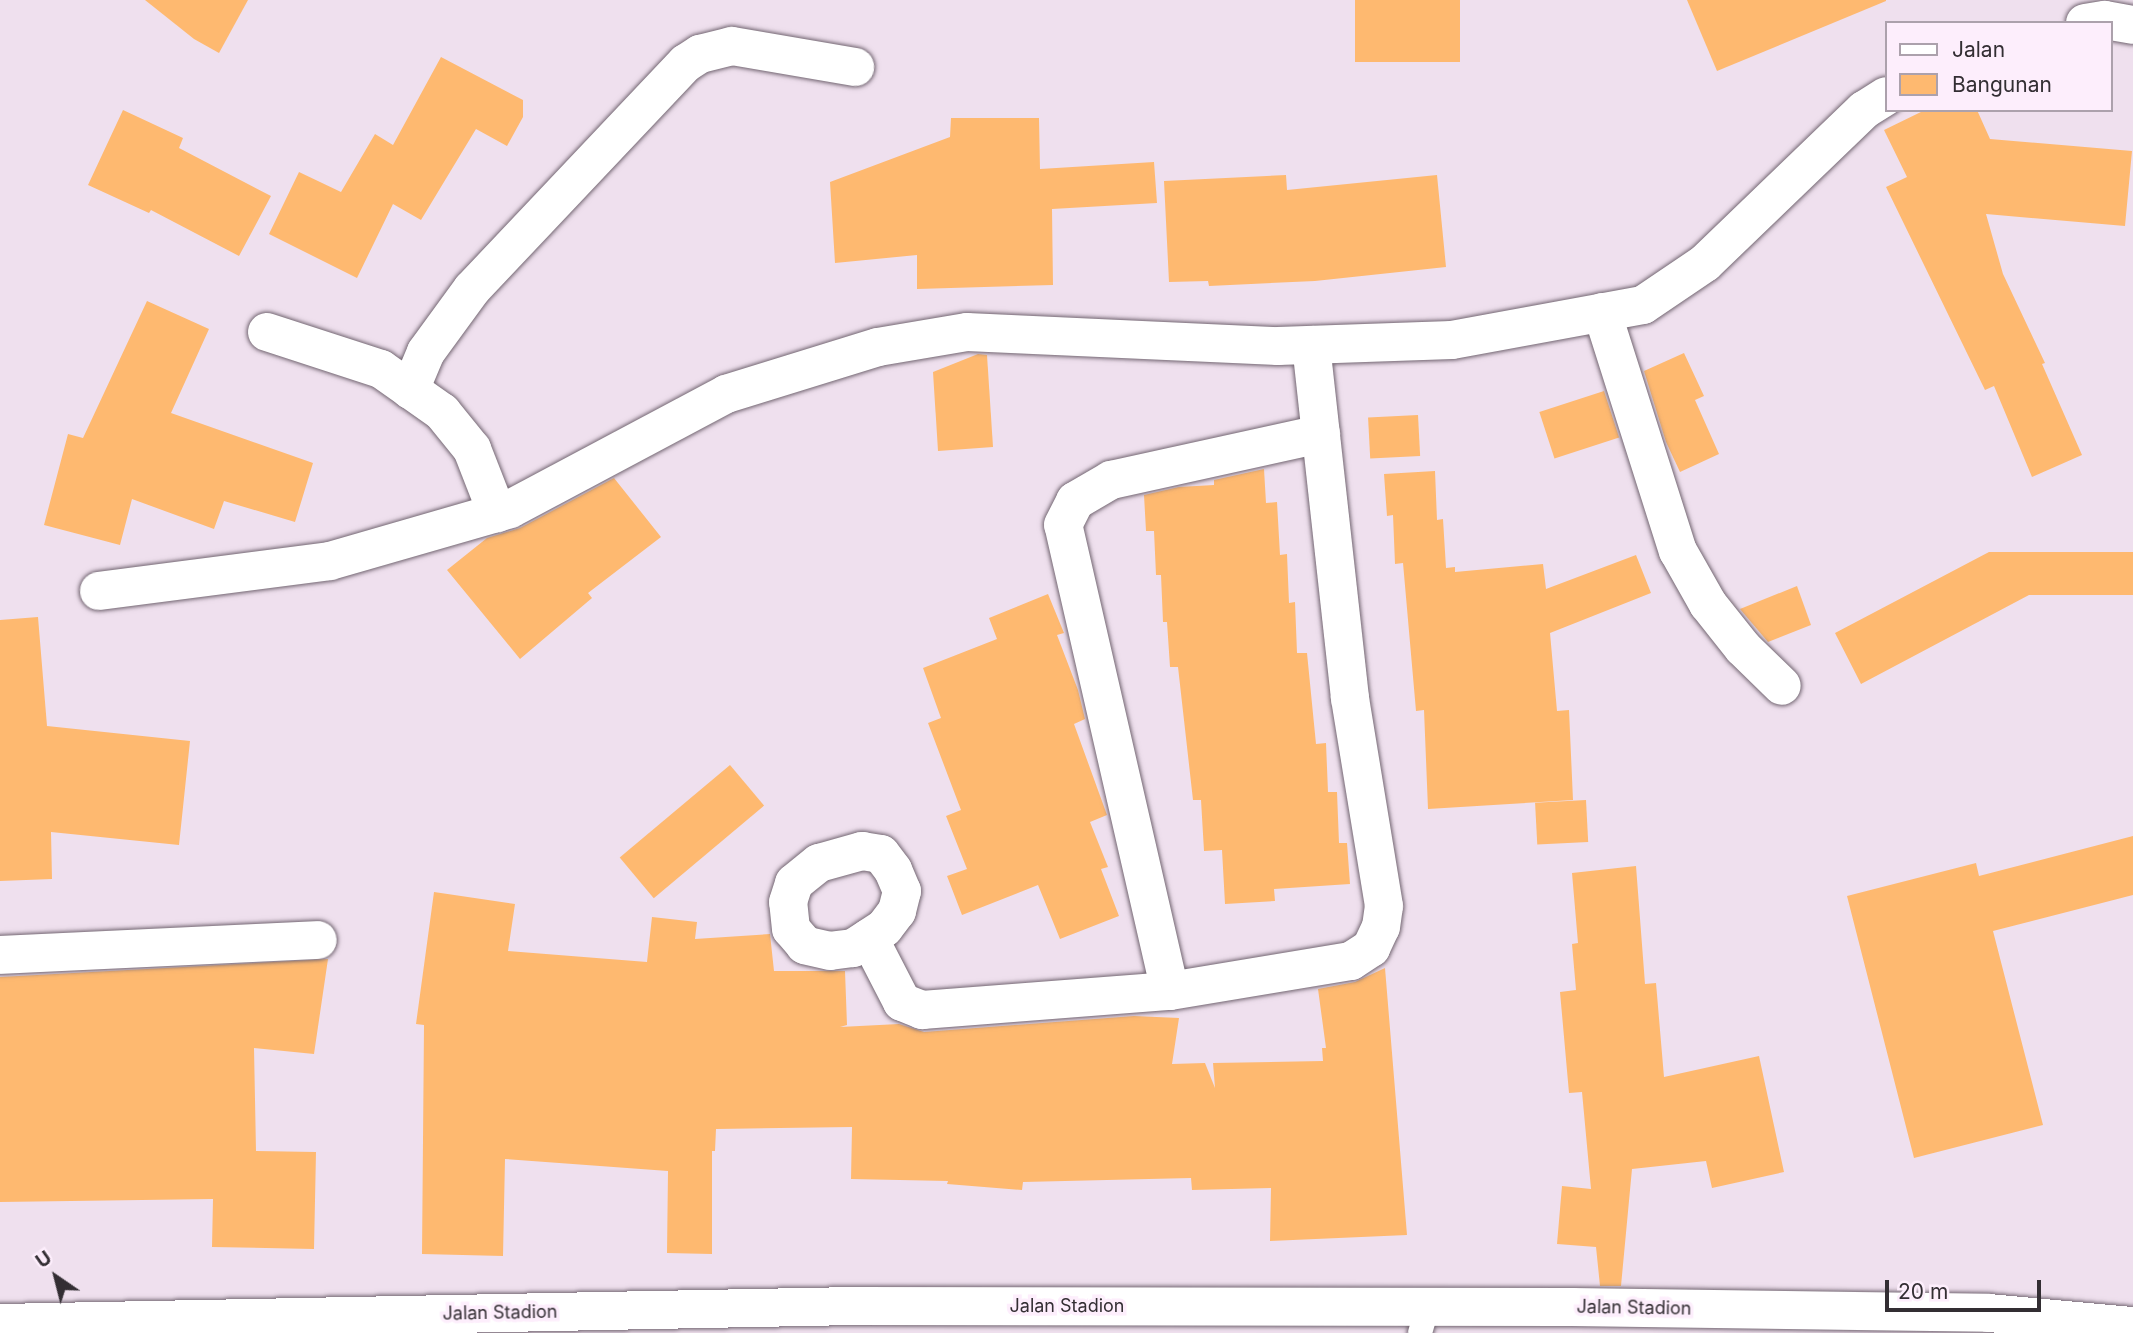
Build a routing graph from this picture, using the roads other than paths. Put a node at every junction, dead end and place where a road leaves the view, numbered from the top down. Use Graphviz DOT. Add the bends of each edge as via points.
graph roads {
  1 [pos="2112,21"];
  2 [pos="2133,24"];
  3 [pos="855,67"];
  4 [pos="1884,97"];
  5 [pos="1602,312"];
  6 [pos="267,332"];
  7 [pos="1311,345"];
  8 [pos="410,390"];
  9 [pos="1321,434"];
  10 [pos="497,513"];
  11 [pos="99,591"];
  12 [pos="1782,686"];
  13 [pos="869,938"];
  14 [pos="318,940"];
  15 [pos="0,955"];
  16 [pos="1170,991"];
  17 [pos="1424,1320"];
  18 [pos="1568,1320"];
  19 [pos="0,1323"];
  20 [pos="2133,1326"];
  1 -- 2 [label="street"];
  3 -- 8 [label="street" via="732,46 700,54 686,63 472,289 426,352"];
  4 -- 5 [label="street" via="1864,110 1705,263 1643,305"];
  5 -- 7 [label="street" via="1452,340"];
  5 -- 12 [label="street" via="1678,551 1708,604"];
  6 -- 8 [label="street" via="381,369"];
  7 -- 9 [label="street"];
  7 -- 10 [label="street" via="967,332 878,347 726,394"];
  8 -- 10 [label="street" via="442,412 472,449"];
  9 -- 16 [label="street" via="1350,698 1384,906 1381,927 1371,948 1351,961"];
  9 -- 16 [label="street" via="1111,480 1075,501 1063,525"];
  10 -- 11 [label="street" via="330,561"];
  13 -- 16 [label="street" via="902,1002 922,1010"];
  14 -- 15 [label="street"];
  17 -- 18 [label="street, Jalan Stadion"];
  17 -- 19 [label="street, Jalan Stadion" via="855,1306"];
  18 -- 20 [label="street, Jalan Stadion" via="1989,1313"];
}
